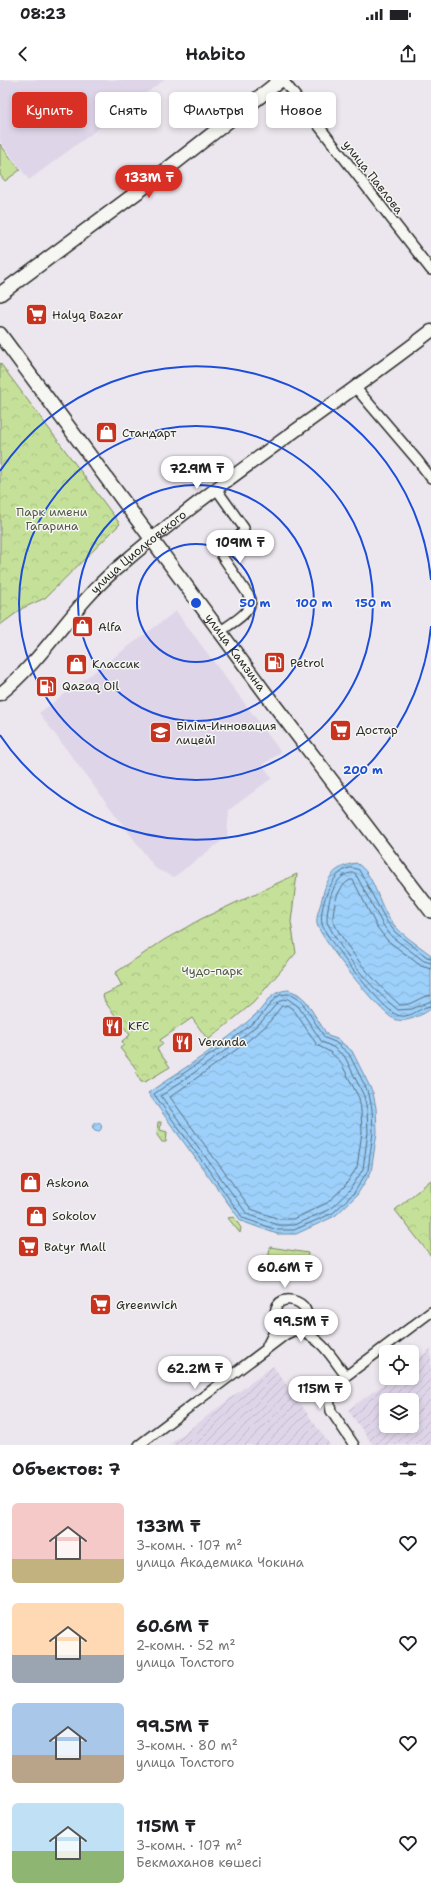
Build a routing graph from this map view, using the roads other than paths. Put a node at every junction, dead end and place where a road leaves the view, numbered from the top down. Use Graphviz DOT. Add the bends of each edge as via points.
graph roads {
  1 [pos="282,80"];
  2 [pos="431,270"];
  3 [pos="0,294"];
  4 [pos="431,331"];
  5 [pos="0,334"];
  6 [pos="355,387"];
  7 [pos="431,478"];
  8 [pos="217,490"];
  9 [pos="151,540"];
  10 [pos="219,632"];
  11 [pos="0,694"];
  12 [pos="430,906"];
  13 [pos="431,1312"];
  14 [pos="306,1315"];
  15 [pos="276,1321"];
  16 [pos="293,1330"];
  17 [pos="315,1339"];
  18 [pos="264,1351"];
  19 [pos="346,1376"];
  20 [pos="139,1445"];
  21 [pos="354,1445"];
  1 -- 2 [label="street, улица Павлова"];
  1 -- 3 [label="main road" via="143,188"];
  4 -- 6 [label="street, улица Циолковского"];
  5 -- 9 [label="main road, улица Камзина"];
  6 -- 7 [label="street"];
  6 -- 8 [label="street, улица Циолковского"];
  8 -- 9 [label="street, улица Циолковского"];
  8 -- 10 [label="street" via="244,528 222,552 222,556 251,598 252,604"];
  9 -- 10 [label="main road, улица Камзина"];
  9 -- 11 [label="street, улица Циолковского" via="101,581 77,607 38,658"];
  10 -- 12 [label="main road, улица Камзина"];
  13 -- 19 [label="street"];
  14 -- 15 [label="street" via="306,1310 300,1302 290,1299 277,1306"];
  14 -- 16 [label="street" via="302,1325"];
  14 -- 17 [label="street"];
  15 -- 16 [label="street" via="283,1329"];
  15 -- 18 [label="street" via="274,1334"];
  16 -- 17 [label="street"];
  16 -- 18 [label="street"];
  17 -- 19 [label="street"];
  18 -- 20 [label="street"];
  19 -- 21 [label="street" via="329,1399 331,1411"];
}
